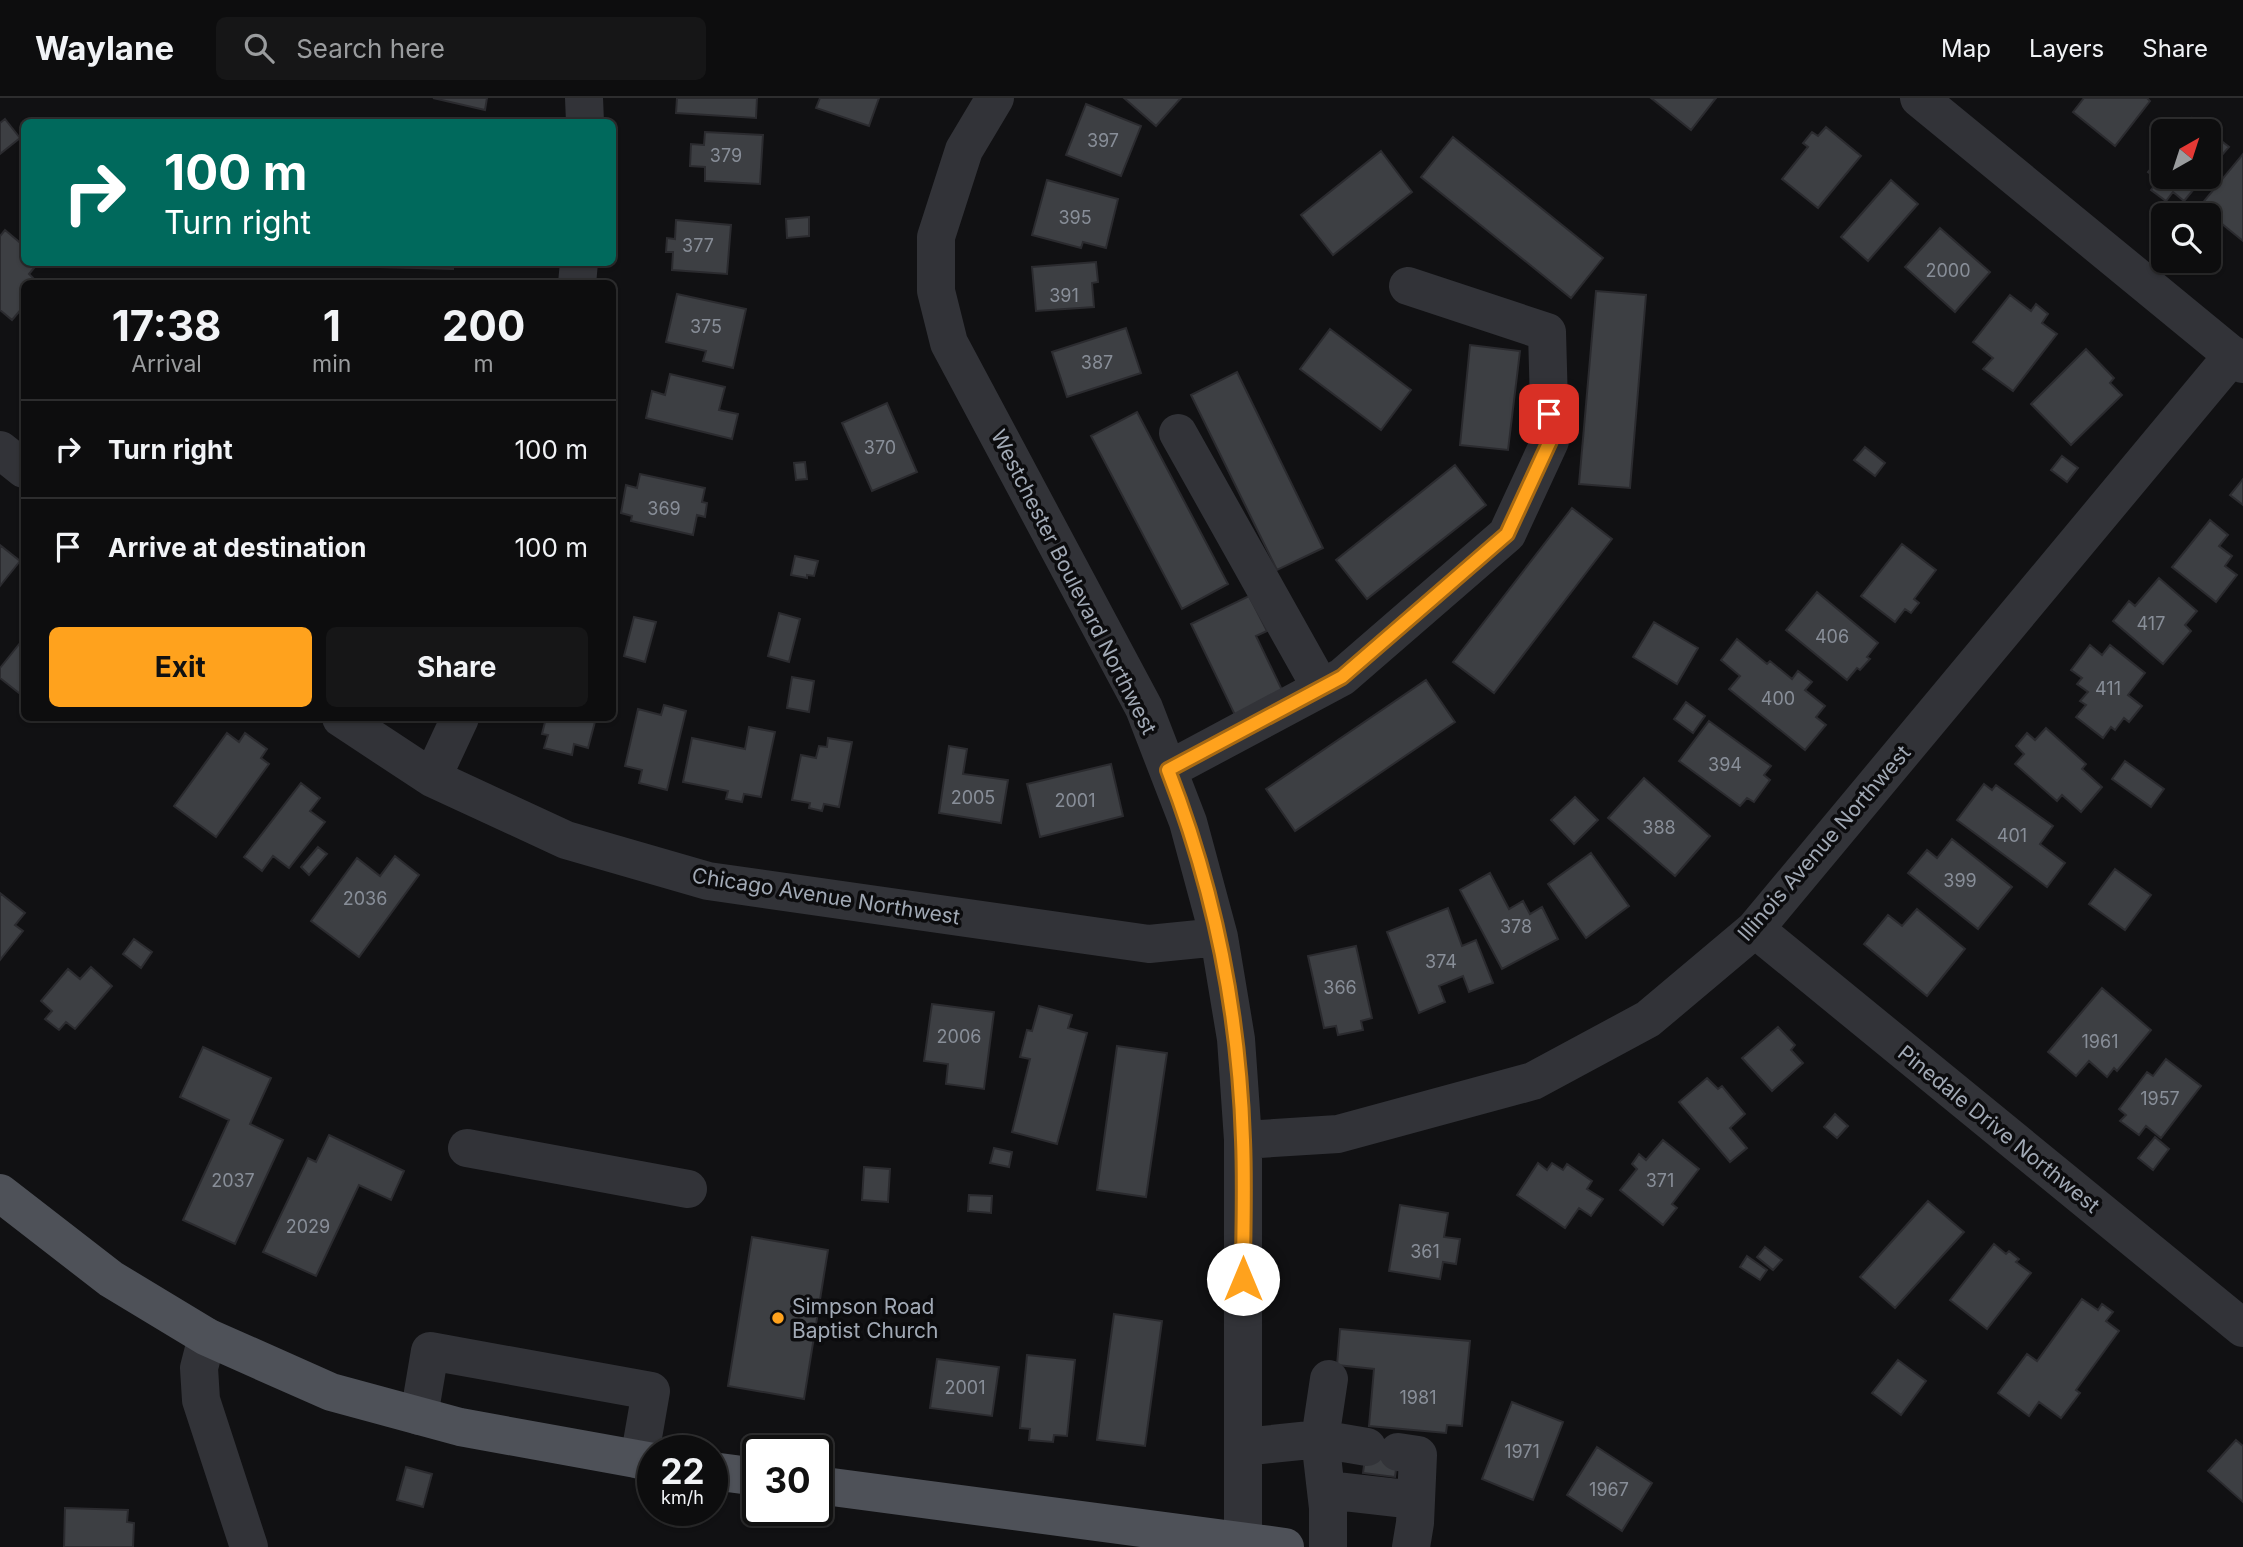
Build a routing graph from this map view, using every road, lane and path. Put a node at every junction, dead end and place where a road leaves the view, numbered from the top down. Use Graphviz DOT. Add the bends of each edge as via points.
graph roads {
  1 [pos="584,98"];
  2 [pos="996,98"];
  3 [pos="1919,98"];
  4 [pos="584,119"];
  5 [pos="1408,286"];
  6 [pos="2238,359"];
  7 [pos="1178,433"];
  8 [pos="0,450"];
  9 [pos="21,467"];
  10 [pos="1321,688"];
  11 [pos="346,721"];
  12 [pos="459,721"];
  13 [pos="1168,770"];
  14 [pos="432,778"];
  15 [pos="1755,929"];
  16 [pos="1219,937"];
  17 [pos="1243,1140"];
  18 [pos="467,1148"];
  19 [pos="688,1189"];
  20 [pos="2,1198"];
  21 [pos="2243,1328"];
  22 [pos="207,1337"];
  23 [pos="1329,1380"];
  24 [pos="419,1416"];
  25 [pos="648,1435"];
  26 [pos="1320,1439"];
  27 [pos="1243,1447"];
  28 [pos="637,1459"];
  29 [pos="833,1487"];
  30 [pos="1327,1490"];
  31 [pos="1415,1500"];
  32 [pos="1242,1541"];
  33 [pos="249,1547"];
  34 [pos="1285,1547"];
  35 [pos="1328,1547"];
  36 [pos="1411,1547"];
  1 -- 4 [label="street"];
  2 -- 13 [label="street, Westchester Boulevard Northwest" via="964,150 936,237 939,304 949,342 1144,708"];
  3 -- 6 [label="street"];
  5 -- 10 [label="street" via="1547,332 1550,441 1507,534 1342,677"];
  6 -- 15 [label="street, Illinois Avenue Northwest"];
  7 -- 10 [label="street"];
  8 -- 9 [label="street"];
  10 -- 13 [label="street"];
  11 -- 14 [label="street, Chicago Avenue Northwest"];
  12 -- 14 [label="street"];
  13 -- 16 [label="street, Westchester Boulevard Northwest" via="1188,821"];
  14 -- 16 [label="street, Chicago Avenue Northwest" via="566,841 708,881 1149,944"];
  15 -- 17 [label="street, Illinois Avenue Northwest" via="1648,1019 1533,1081 1338,1134"];
  15 -- 21 [label="street, Pinedale Drive Northwest"];
  16 -- 17 [label="street, Westchester Boulevard Northwest" via="1236,1039"];
  17 -- 27 [label="street, Westchester Boulevard Northwest"];
  18 -- 19 [label="street"];
  20 -- 22 [label="main road" via="111,1279"];
  22 -- 24 [label="main road" via="331,1392"];
  22 -- 33 [label="street" via="199,1368 201,1400"];
  23 -- 26 [label="street"];
  24 -- 25 [label="street" via="430,1350 651,1391"];
  24 -- 28 [label="main road"];
  26 -- 27 [label="street"];
  26 -- 30 [label="street"];
  26 -- 31 [label="street" via="1418,1455"];
  27 -- 32 [label="street, Westchester Boulevard Northwest"];
  29 -- 32 [label="main road"];
  30 -- 31 [label="street"];
  30 -- 35 [label="street"];
  31 -- 36 [label="street"];
  32 -- 34 [label="main road"];
}
